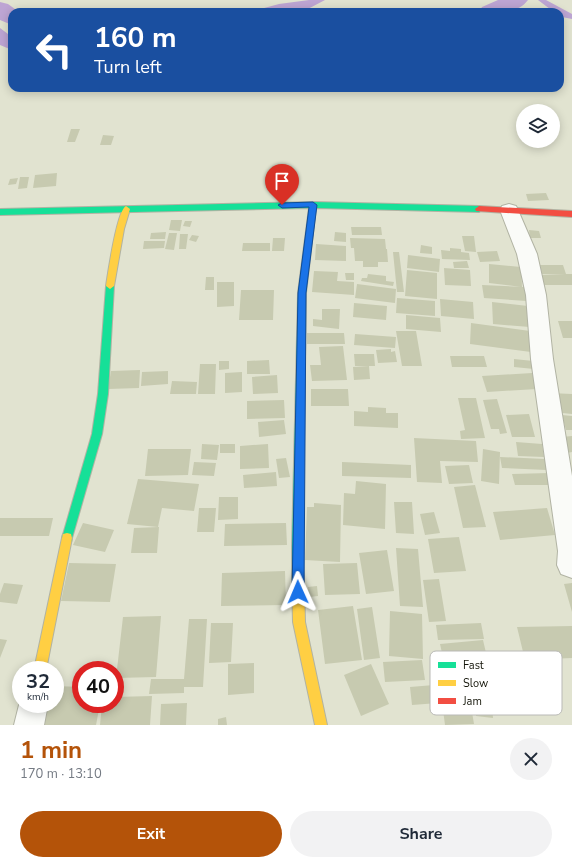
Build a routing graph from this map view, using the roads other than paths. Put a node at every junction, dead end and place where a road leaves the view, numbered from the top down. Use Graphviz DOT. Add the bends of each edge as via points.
graph roads {
  1 [pos="313,205"];
  2 [pos="126,209"];
  3 [pos="510,210"];
  4 [pos="0,212"];
  5 [pos="572,214"];
  6 [pos="572,565"];
  7 [pos="42,661"];
  8 [pos="31,713"];
  9 [pos="29,725"];
  10 [pos="321,725"];
  1 -- 2 [label="street"];
  1 -- 3 [label="street"];
  1 -- 10 [label="street" via="302,293 298,577 299,622"];
  2 -- 4 [label="street"];
  2 -- 7 [label="street" via="110,283 97,434 70,526"];
  3 -- 5 [label="street"];
  3 -- 6 [label="street" via="526,254 536,295 542,359"];
  8 -- 9 [label="street"];
}
